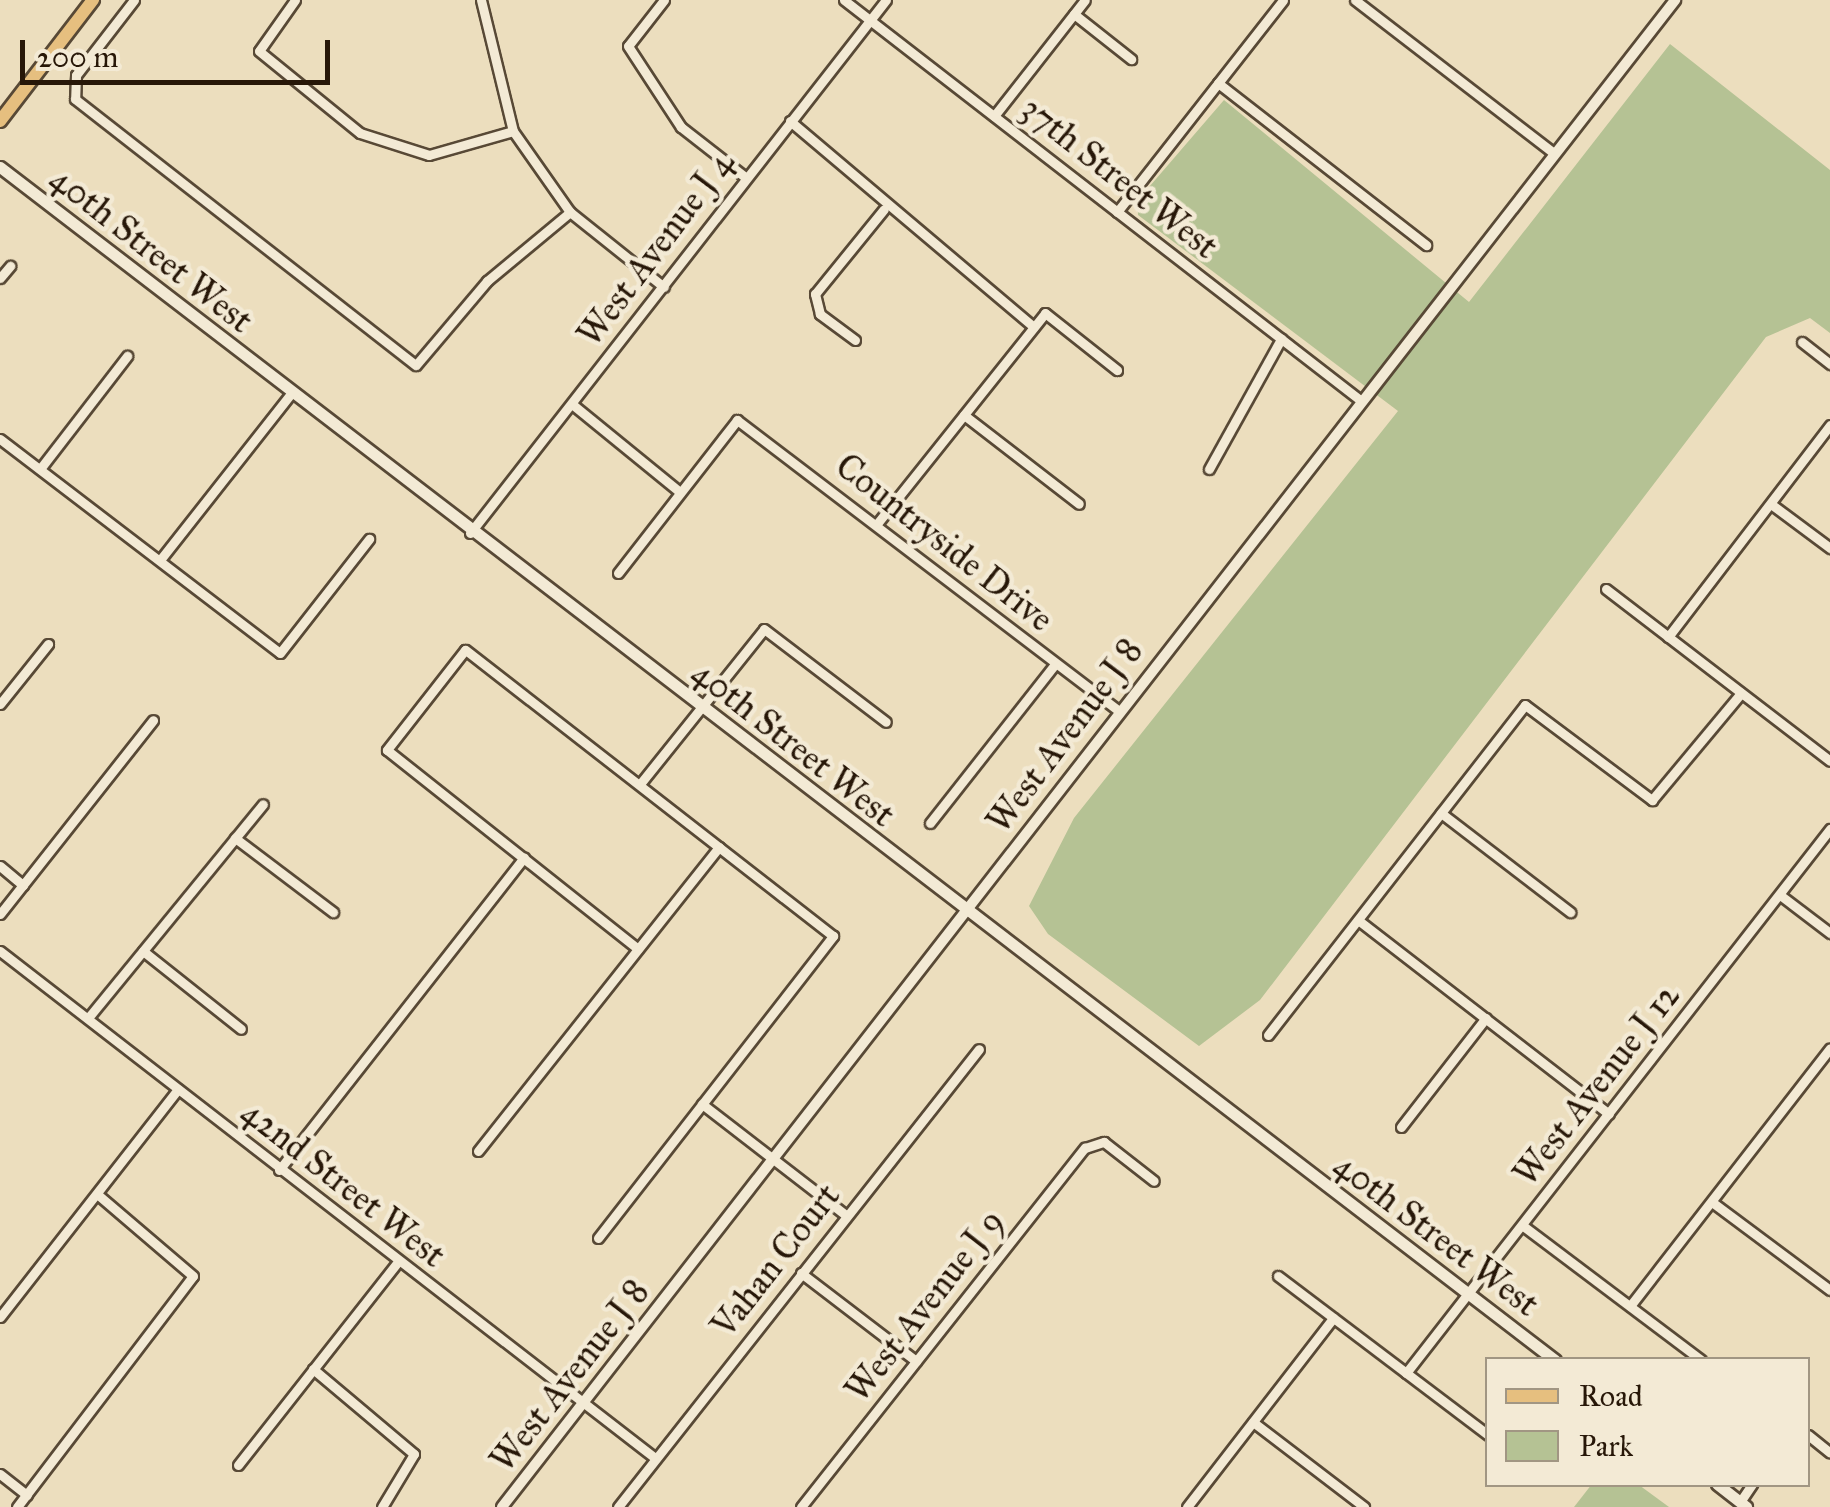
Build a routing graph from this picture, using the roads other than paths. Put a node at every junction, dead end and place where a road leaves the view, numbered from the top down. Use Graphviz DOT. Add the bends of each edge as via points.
graph roads {
  1 [pos="93,0"];
  2 [pos="134,0"];
  3 [pos="295,0"];
  4 [pos="480,0"];
  5 [pos="664,0"];
  6 [pos="844,0"];
  7 [pos="886,0"];
  8 [pos="1085,0"];
  9 [pos="1282,0"];
  10 [pos="1355,0"];
  11 [pos="1675,0"];
  12 [pos="1074,14"];
  13 [pos="870,20"];
  14 [pos="1131,58"];
  15 [pos="1218,83"];
  16 [pos="994,116"];
  17 [pos="790,121"];
  18 [pos="0,122"];
  19 [pos="513,131"];
  20 [pos="1554,153"];
  21 [pos="0,167"];
  22 [pos="745,177"];
  23 [pos="884,209"];
  24 [pos="570,212"];
  25 [pos="1117,212"];
  26 [pos="1426,245"];
  27 [pos="10,266"];
  28 [pos="0,278"];
  29 [pos="664,286"];
  30 [pos="1034,327"];
  31 [pos="1280,339"];
  32 [pos="855,340"];
  33 [pos="1802,342"];
  34 [pos="128,356"];
  35 [pos="1830,364"];
  36 [pos="1117,370"];
  37 [pos="290,395"];
  38 [pos="1360,400"];
  39 [pos="572,404"];
  40 [pos="964,415"];
  41 [pos="1830,426"];
  42 [pos="0,439"];
  43 [pos="40,469"];
  44 [pos="1208,469"];
  45 [pos="680,492"];
  46 [pos="1079,504"];
  47 [pos="1772,504"];
  48 [pos="876,526"];
  49 [pos="470,533"];
  50 [pos="368,539"];
  51 [pos="1830,548"];
  52 [pos="160,560"];
  53 [pos="618,573"];
  54 [pos="1606,589"];
  55 [pos="1668,637"];
  56 [pos="48,644"];
  57 [pos="1055,664"];
  58 [pos="1742,693"];
  59 [pos="0,704"];
  60 [pos="702,706"];
  61 [pos="1117,710"];
  62 [pos="153,720"];
  63 [pos="886,722"];
  64 [pos="1830,761"];
  65 [pos="640,784"];
  66 [pos="263,804"];
  67 [pos="1441,813"];
  68 [pos="930,823"];
  69 [pos="1830,829"];
  70 [pos="235,838"];
  71 [pos="719,847"];
  72 [pos="524,858"];
  73 [pos="0,866"];
  74 [pos="23,885"];
  75 [pos="1780,895"];
  76 [pos="333,912"];
  77 [pos="1570,912"];
  78 [pos="0,914"];
  79 [pos="966,914"];
  80 [pos="1358,920"];
  81 [pos="1830,933"];
  82 [pos="638,949"];
  83 [pos="0,950"];
  84 [pos="143,951"];
  85 [pos="88,1018"];
  86 [pos="1486,1018"];
  87 [pos="242,1029"];
  88 [pos="1268,1034"];
  89 [pos="1830,1048"];
  90 [pos="979,1049"];
  91 [pos="178,1089"];
  92 [pos="702,1104"];
  93 [pos="1609,1114"];
  94 [pos="1402,1127"];
  95 [pos="478,1151"];
  96 [pos="775,1160"];
  97 [pos="279,1170"];
  98 [pos="1154,1181"];
  99 [pos="97,1194"];
  100 [pos="1712,1202"];
  101 [pos="847,1216"];
  102 [pos="1522,1225"];
  103 [pos="598,1238"];
  104 [pos="397,1263"];
  105 [pos="801,1273"];
  106 [pos="1278,1276"];
  107 [pos="1830,1290"];
  108 [pos="1468,1293"];
  109 [pos="1630,1306"];
  110 [pos="0,1318"];
  111 [pos="1333,1318"];
  112 [pos="1551,1357"];
  113 [pos="1697,1357"];
  114 [pos="916,1361"];
  115 [pos="313,1369"];
  116 [pos="1406,1374"];
  117 [pos="584,1405"];
  118 [pos="1253,1422"];
  119 [pos="1485,1433"];
  120 [pos="1810,1437"];
  121 [pos="1830,1452"];
  122 [pos="655,1458"];
  123 [pos="238,1465"];
  124 [pos="0,1474"];
  125 [pos="1721,1487"];
  126 [pos="26,1495"];
  127 [pos="1743,1504"];
  128 [pos="17,1507"];
  129 [pos="382,1507"];
  130 [pos="502,1507"];
  131 [pos="618,1507"];
  132 [pos="801,1507"];
  133 [pos="1187,1507"];
  134 [pos="1364,1507"];
  1 -- 18 [label="main road"];
  2 -- 24 [label="street" via="76,75 75,99 416,364 487,280"];
  3 -- 19 [label="street" via="259,51 360,132 429,156"];
  4 -- 19 [label="street"];
  5 -- 22 [label="street" via="628,46 682,127"];
  6 -- 13 [label="street, 37th Street West"];
  7 -- 13 [label="street, West Avenue J 4"];
  8 -- 12 [label="street"];
  9 -- 15 [label="street"];
  10 -- 20 [label="street"];
  11 -- 20 [label="street, West Avenue J 8"];
  12 -- 14 [label="street"];
  12 -- 16 [label="street"];
  13 -- 16 [label="street, 37th Street West"];
  13 -- 17 [label="street, West Avenue J 4"];
  15 -- 25 [label="street"];
  15 -- 26 [label="street"];
  16 -- 25 [label="street, 37th Street West"];
  17 -- 22 [label="street, West Avenue J 4"];
  17 -- 23 [label="street"];
  19 -- 24 [label="street"];
  20 -- 38 [label="street, West Avenue J 8"];
  21 -- 37 [label="main road, 40th Street West"];
  22 -- 29 [label="street, West Avenue J 4"];
  23 -- 30 [label="street"];
  23 -- 32 [label="street" via="816,294 820,314"];
  24 -- 29 [label="street"];
  25 -- 31 [label="street, 37th Street West"];
  27 -- 28 [label="street"];
  29 -- 39 [label="street, West Avenue J 4"];
  30 -- 36 [label="street" via="1046,313"];
  30 -- 40 [label="street"];
  31 -- 38 [label="street, 37th Street West"];
  31 -- 44 [label="street"];
  33 -- 35 [label="street"];
  34 -- 43 [label="street"];
  37 -- 49 [label="main road, 40th Street West"];
  37 -- 52 [label="street"];
  38 -- 61 [label="street, West Avenue J 8"];
  39 -- 45 [label="street"];
  39 -- 49 [label="street, West Avenue J 4"];
  40 -- 46 [label="street"];
  40 -- 48 [label="street"];
  41 -- 47 [label="street"];
  42 -- 43 [label="street"];
  43 -- 52 [label="street"];
  45 -- 48 [label="street, Countryside Drive" via="737,420"];
  45 -- 53 [label="street"];
  47 -- 51 [label="street"];
  47 -- 55 [label="street"];
  48 -- 57 [label="street, Countryside Drive"];
  49 -- 60 [label="main road, 40th Street West"];
  50 -- 52 [label="street" via="280,653"];
  54 -- 55 [label="street"];
  55 -- 58 [label="street"];
  56 -- 59 [label="street"];
  57 -- 61 [label="street, Countryside Drive"];
  57 -- 68 [label="street"];
  58 -- 64 [label="street"];
  58 -- 67 [label="street" via="1652,800 1525,705"];
  60 -- 63 [label="street" via="764,629"];
  60 -- 65 [label="street"];
  60 -- 79 [label="main road, 40th Street West"];
  61 -- 79 [label="street, West Avenue J 8"];
  62 -- 74 [label="street"];
  65 -- 71 [label="street"];
  65 -- 72 [label="street" via="465,650 387,750"];
  66 -- 70 [label="street"];
  67 -- 77 [label="street"];
  67 -- 80 [label="street"];
  69 -- 75 [label="street, West Avenue J 12"];
  70 -- 76 [label="street"];
  70 -- 84 [label="street"];
  71 -- 82 [label="street"];
  71 -- 92 [label="street" via="833,936"];
  72 -- 82 [label="street"];
  72 -- 97 [label="street"];
  73 -- 74 [label="street"];
  74 -- 78 [label="street"];
  75 -- 81 [label="street"];
  75 -- 93 [label="street, West Avenue J 12"];
  79 -- 96 [label="street, West Avenue J 8"];
  79 -- 108 [label="main road, 40th Street West"];
  80 -- 86 [label="street"];
  80 -- 88 [label="street"];
  82 -- 95 [label="street"];
  83 -- 85 [label="street, 42nd Street West"];
  84 -- 85 [label="street"];
  84 -- 87 [label="street"];
  85 -- 91 [label="street, 42nd Street West"];
  86 -- 93 [label="street"];
  86 -- 94 [label="street"];
  89 -- 100 [label="street"];
  90 -- 101 [label="street, Vahan Court"];
  91 -- 97 [label="street, 42nd Street West"];
  91 -- 99 [label="street"];
  92 -- 96 [label="street"];
  92 -- 103 [label="street"];
  93 -- 102 [label="street, West Avenue J 12"];
  96 -- 101 [label="street"];
  96 -- 117 [label="street, West Avenue J 8"];
  97 -- 104 [label="street, 42nd Street West"];
  98 -- 114 [label="street, West Avenue J 9" via="1094,1141"];
  99 -- 110 [label="street"];
  99 -- 126 [label="street" via="193,1276"];
  100 -- 107 [label="street"];
  100 -- 109 [label="street"];
  101 -- 105 [label="street, Vahan Court"];
  102 -- 108 [label="street, West Avenue J 12"];
  102 -- 109 [label="street"];
  104 -- 115 [label="street"];
  104 -- 117 [label="street, 42nd Street West"];
  105 -- 114 [label="street"];
  105 -- 122 [label="street, Vahan Court"];
  106 -- 111 [label="street"];
  108 -- 112 [label="main road, 40th Street West"];
  108 -- 116 [label="street, West Avenue J 12"];
  109 -- 113 [label="street"];
  111 -- 116 [label="street"];
  111 -- 118 [label="street"];
  114 -- 132 [label="street, West Avenue J 9"];
  115 -- 123 [label="street"];
  115 -- 129 [label="street" via="414,1454"];
  116 -- 119 [label="street"];
  117 -- 122 [label="street, 42nd Street West"];
  117 -- 130 [label="street, West Avenue J 8"];
  118 -- 133 [label="street"];
  118 -- 134 [label="street"];
  120 -- 121 [label="street"];
  122 -- 131 [label="street, Vahan Court"];
  124 -- 126 [label="street"];
  125 -- 127 [label="main road"];
  126 -- 128 [label="street"];
}
